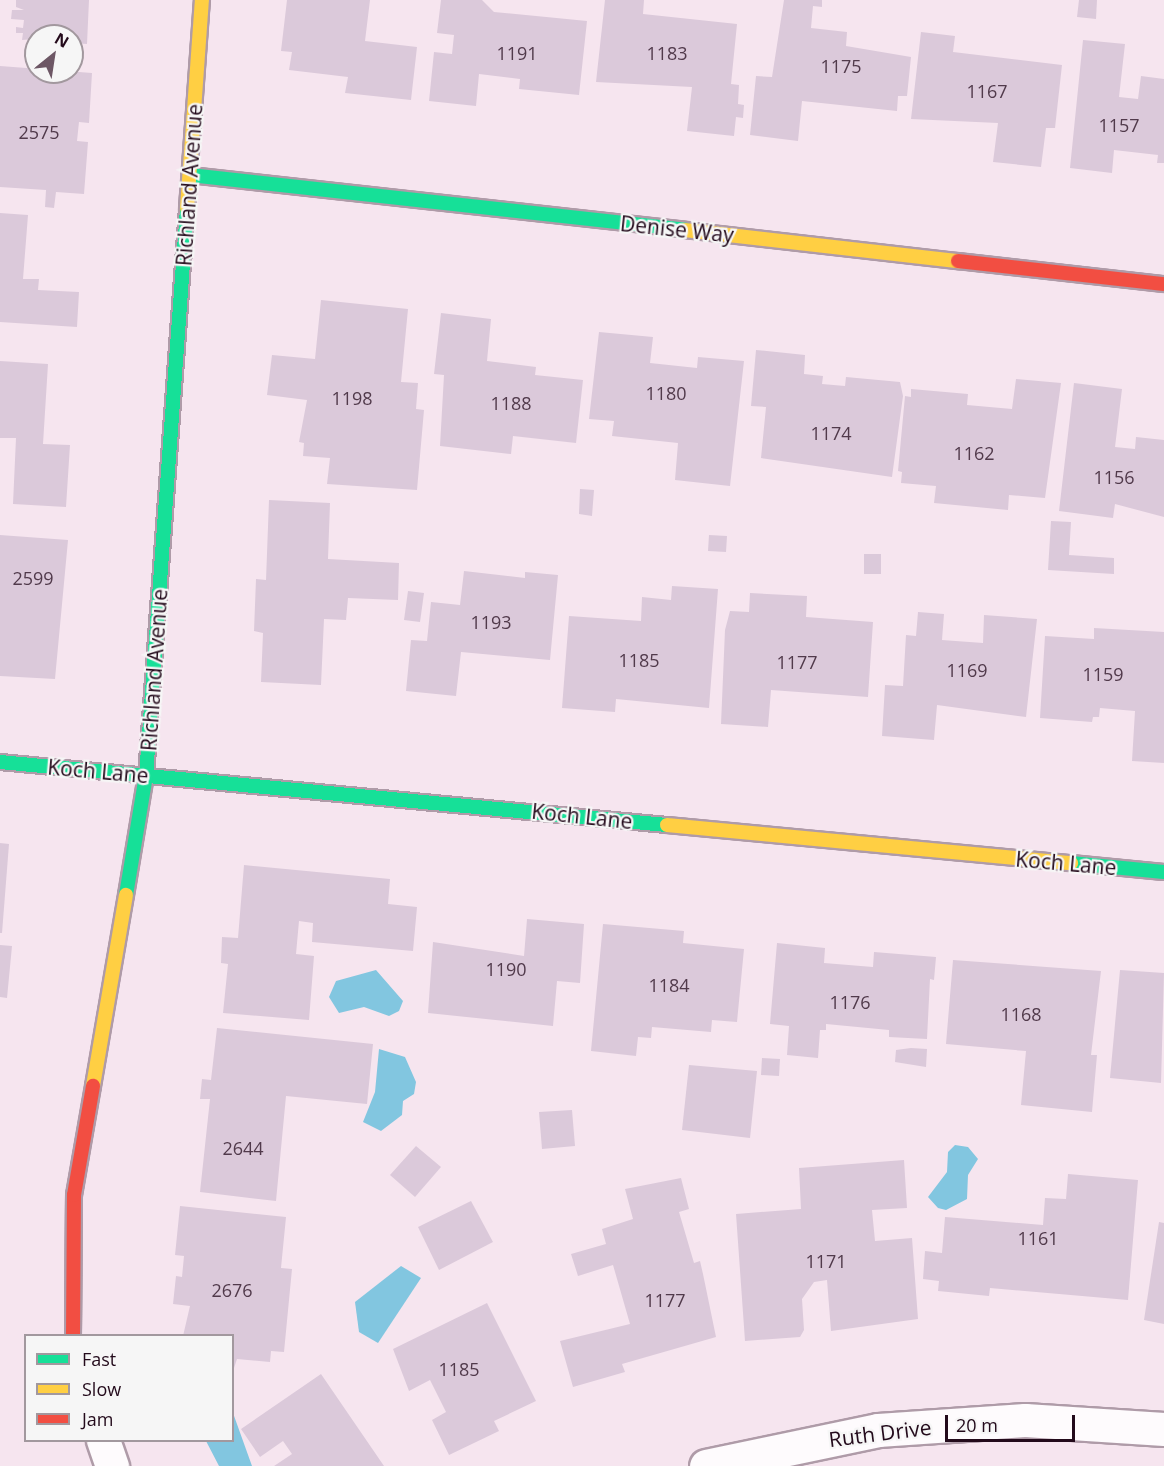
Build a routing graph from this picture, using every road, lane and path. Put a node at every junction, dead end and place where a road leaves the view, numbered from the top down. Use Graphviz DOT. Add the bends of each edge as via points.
graph roads {
  1 [pos="202,0"];
  2 [pos="190,175"];
  3 [pos="1164,284"];
  4 [pos="0,762"];
  5 [pos="146,776"];
  6 [pos="1164,872"];
  7 [pos="73,1334"];
  8 [pos="1164,1430"];
  9 [pos="104,1442"];
  10 [pos="112,1466"];
  11 [pos="706,1466"];
  1 -- 2 [label="street, Richland Avenue"];
  2 -- 3 [label="street, Denise Way"];
  2 -- 5 [label="street, Richland Avenue"];
  4 -- 5 [label="street, Koch Lane"];
  5 -- 6 [label="street, Koch Lane"];
  5 -- 7 [label="street, Richland Avenue" via="75,1195"];
  8 -- 11 [label="street, Ruth Drive" via="1025,1420 878,1430"];
  9 -- 10 [label="street"];
}
